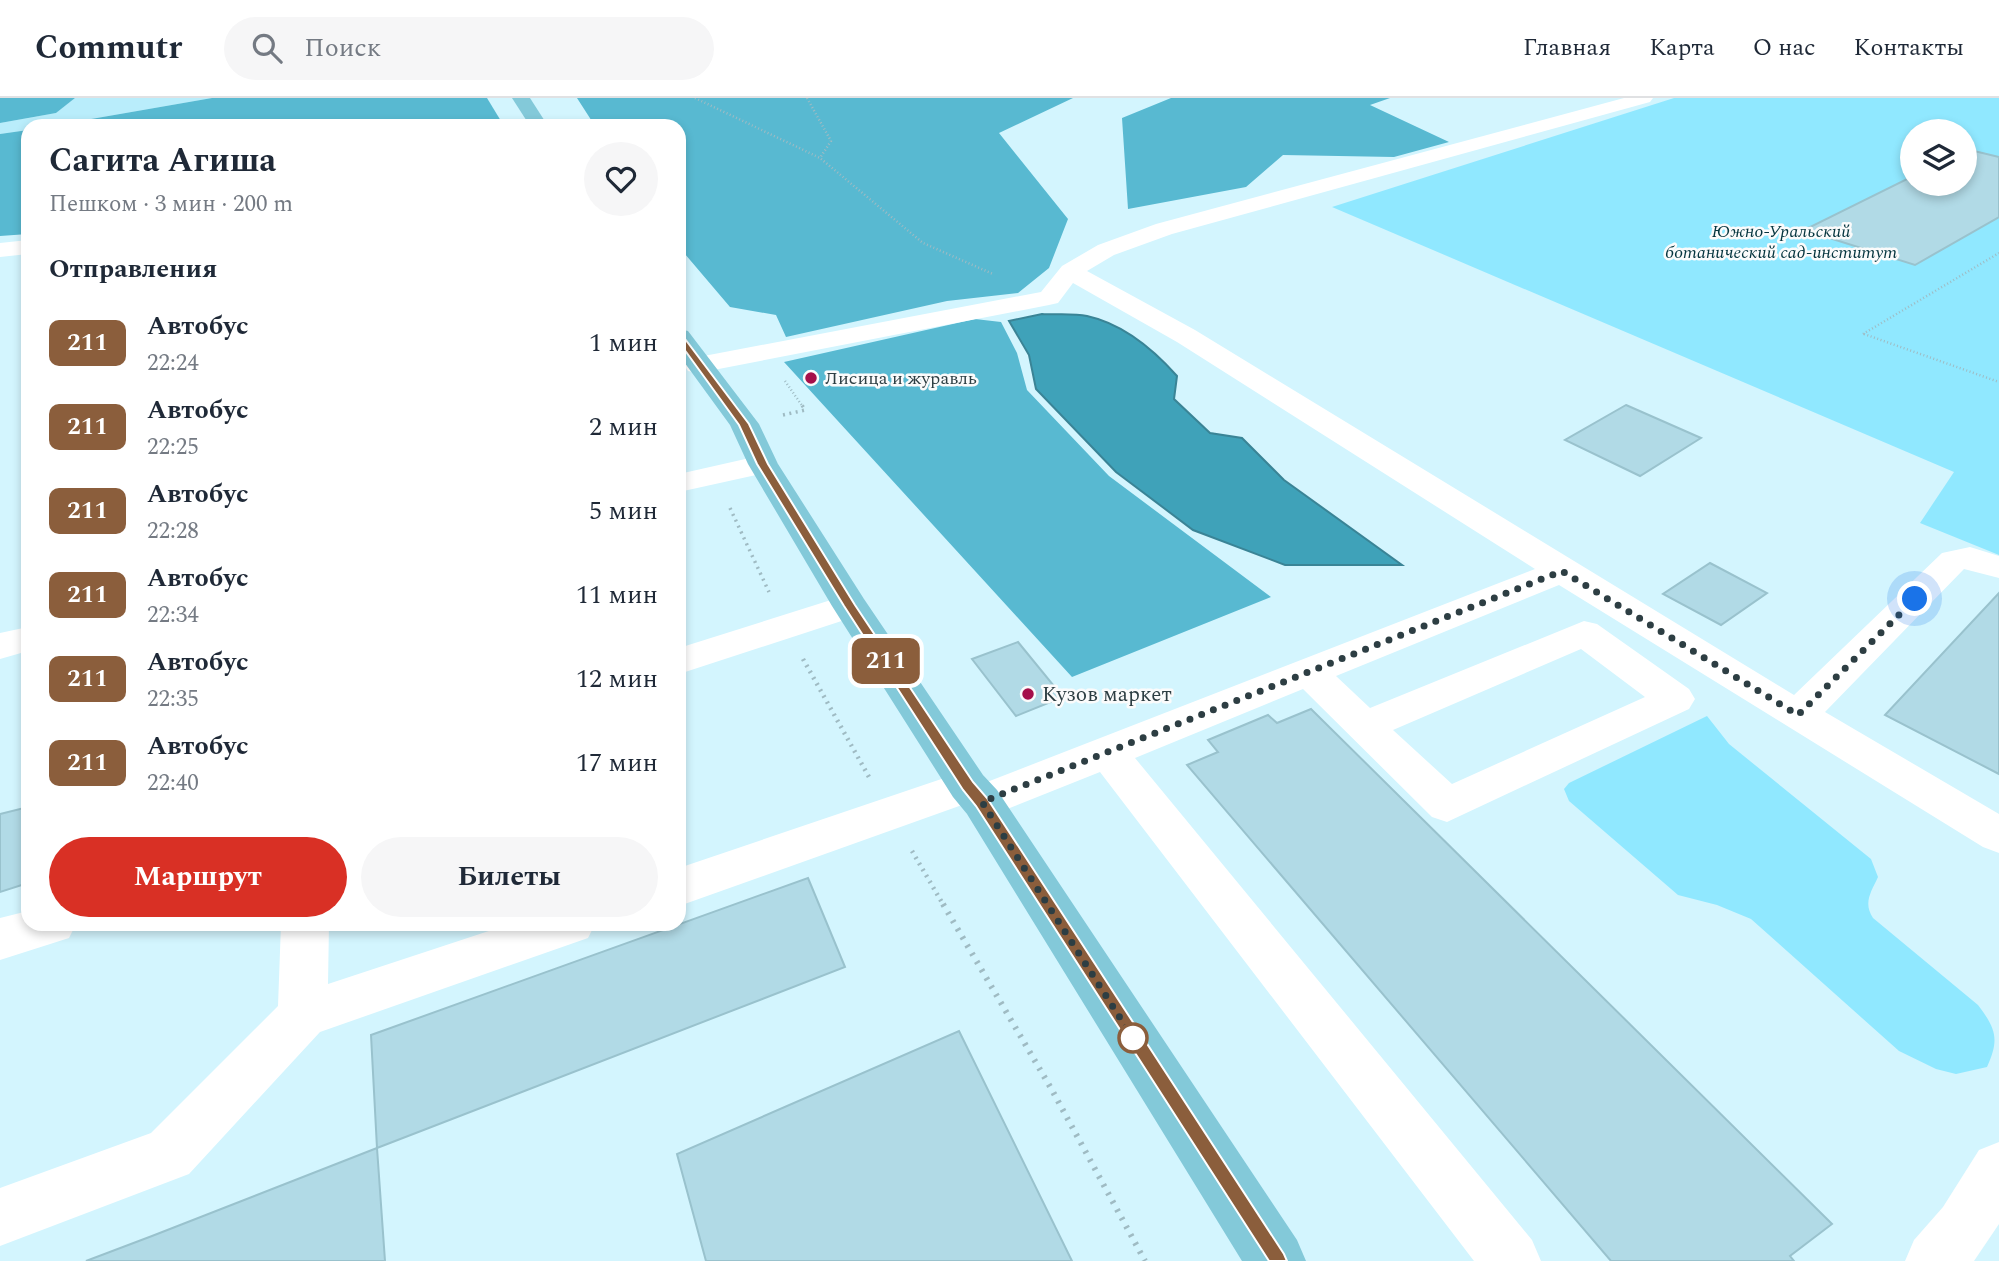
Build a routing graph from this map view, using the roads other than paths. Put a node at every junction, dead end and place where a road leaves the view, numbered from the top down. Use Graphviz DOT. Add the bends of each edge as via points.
graph roads {
  1 [pos="521,98"];
  2 [pos="1644,98"];
  3 [pos="534,119"];
  4 [pos="21,248"];
  5 [pos="0,250"];
  6 [pos="1070,271"];
  7 [pos="688,351"];
  8 [pos="763,464"];
  9 [pos="686,481"];
  10 [pos="1999,567"];
  11 [pos="1562,571"];
  12 [pos="850,606"];
  13 [pos="21,641"];
  14 [pos="0,646"];
  15 [pos="686,659"];
  16 [pos="1308,672"];
  17 [pos="1798,715"];
  18 [pos="1364,726"];
  19 [pos="1107,752"];
  20 [pos="975,794"];
  21 [pos="1999,835"];
  22 [pos="686,885"];
  23 [pos="28,931"];
  24 [pos="305,931"];
  25 [pos="550,931"];
  26 [pos="0,939"];
  27 [pos="303,1015"];
  28 [pos="1999,1170"];
  29 [pos="0,1217"];
  30 [pos="1276,1261"];
  31 [pos="1511,1261"];
  32 [pos="1935,1261"];
  1 -- 3 [label="main road"];
  2 -- 6 [label="street" via="1164,229 1106,250"];
  4 -- 5 [label="street"];
  6 -- 7 [label="street" via="1049,298"];
  6 -- 11 [label="street" via="1186,337"];
  7 -- 8 [label="main road" via="744,424"];
  8 -- 9 [label="street"];
  8 -- 12 [label="main road"];
  10 -- 17 [label="street" via="1970,558 1954,560"];
  11 -- 16 [label="street"];
  11 -- 17 [label="street"];
  12 -- 15 [label="street"];
  12 -- 20 [label="main road"];
  13 -- 14 [label="street"];
  16 -- 18 [label="street"];
  16 -- 19 [label="street" via="1229,718"];
  17 -- 21 [label="street"];
  18 -- 18 [label="street" via="1584,634 1675,699 1447,805"];
  19 -- 20 [label="street"];
  19 -- 31 [label="street"];
  20 -- 22 [label="street" via="891,815"];
  20 -- 30 [label="main road"];
  23 -- 26 [label="street"];
  24 -- 27 [label="street"];
  25 -- 27 [label="street"];
  27 -- 29 [label="street" via="169,1154"];
  28 -- 32 [label="street" via="1964,1228"];
}
